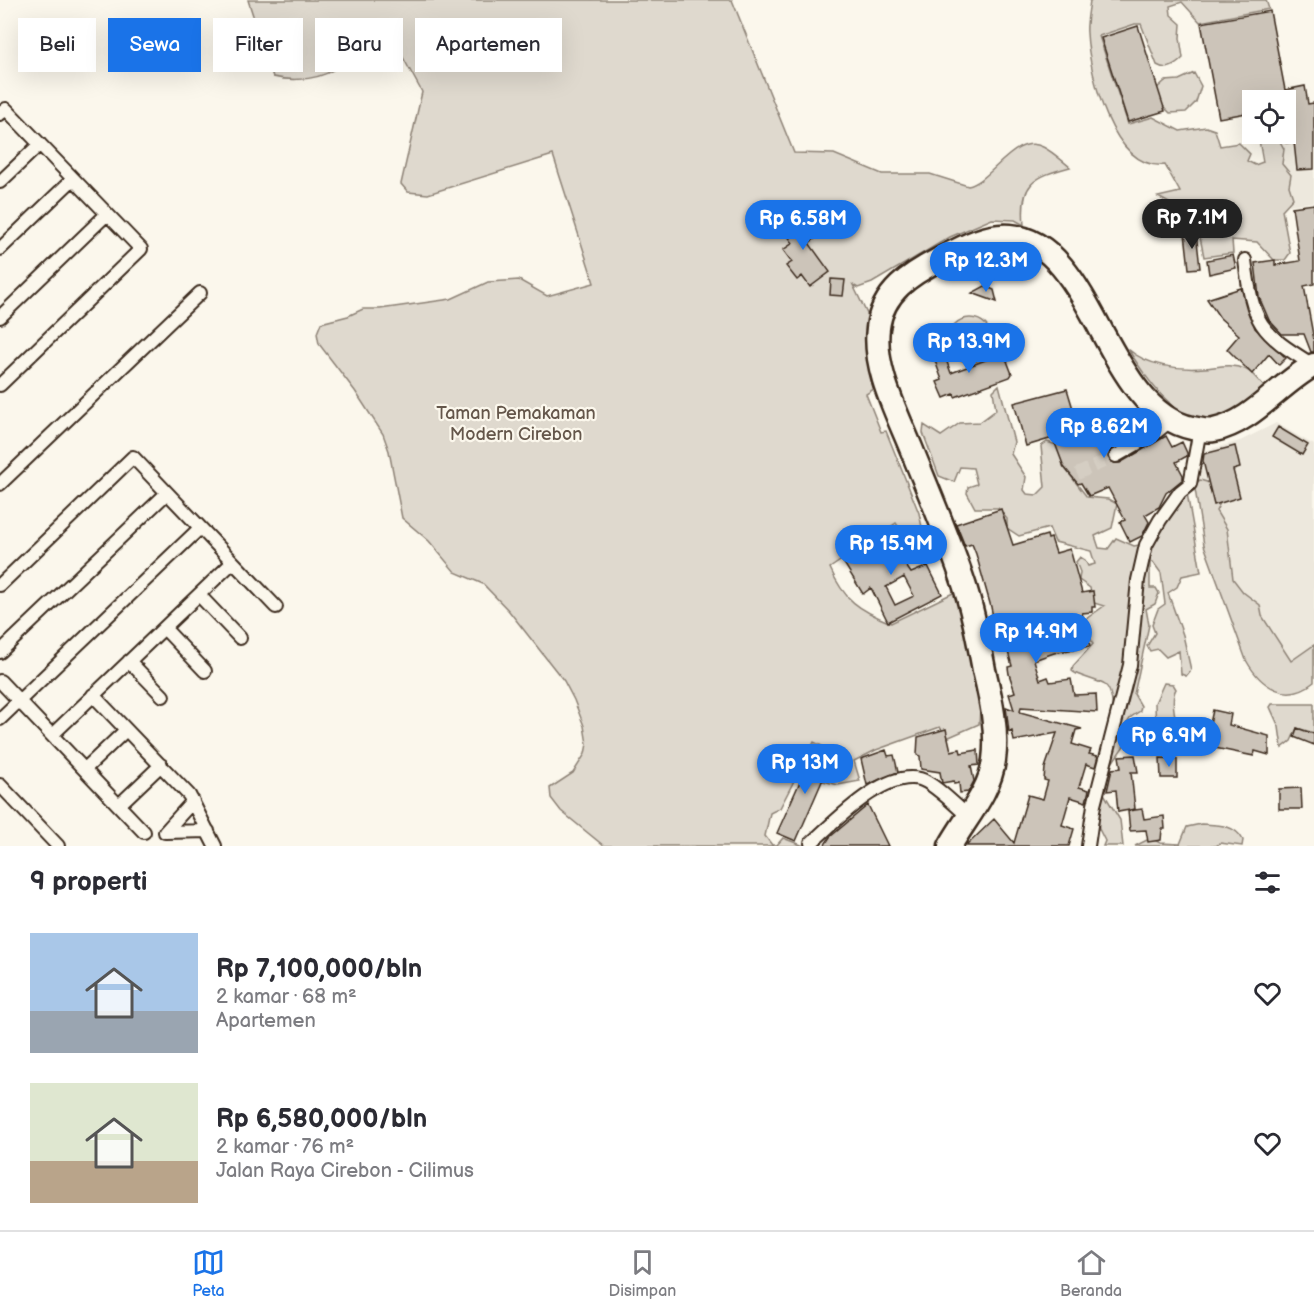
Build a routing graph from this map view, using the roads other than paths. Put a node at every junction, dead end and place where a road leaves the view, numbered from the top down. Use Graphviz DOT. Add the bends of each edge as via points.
graph roads {
  1 [pos="0,114"];
  2 [pos="40,144"];
  3 [pos="73,179"];
  4 [pos="0,182"];
  5 [pos="107,214"];
  6 [pos="0,249"];
  7 [pos="1245,260"];
  8 [pos="200,293"];
  9 [pos="0,317"];
  10 [pos="1313,365"];
  11 [pos="0,385"];
  12 [pos="1171,420"];
  13 [pos="1200,429"];
  14 [pos="1116,456"];
  15 [pos="0,484"];
  16 [pos="167,493"];
  17 [pos="200,528"];
  18 [pos="233,562"];
  19 [pos="0,585"];
  20 [pos="199,595"];
  21 [pos="276,607"];
  22 [pos="164,628"];
  23 [pos="240,638"];
  24 [pos="0,652"];
  25 [pos="129,661"];
  26 [pos="205,671"];
  27 [pos="0,681"];
  28 [pos="93,695"];
  29 [pos="163,696"];
  30 [pos="19,701"];
  31 [pos="0,719"];
  32 [pos="126,730"];
  33 [pos="52,735"];
  34 [pos="160,765"];
  35 [pos="85,769"];
  36 [pos="0,785"];
  37 [pos="193,801"];
  38 [pos="119,805"];
  39 [pos="968,816"];
  40 [pos="144,831"];
  41 [pos="208,831"];
  42 [pos="811,843"];
  43 [pos="58,846"];
  44 [pos="214,846"];
  45 [pos="950,846"];
  46 [pos="1088,846"];
  1 -- 2 [label="street" via="6,109"];
  2 -- 3 [label="street"];
  2 -- 4 [label="street"];
  3 -- 5 [label="street"];
  3 -- 6 [label="street"];
  5 -- 9 [label="street"];
  5 -- 11 [label="street" via="141,249"];
  7 -- 10 [label="street" via="1260,325 1276,341"];
  8 -- 15 [label="street"];
  10 -- 13 [label="highway" via="1237,421 1212,431"];
  12 -- 13 [label="highway"];
  12 -- 14 [label="street"];
  12 -- 39 [label="highway" via="1144,397 1069,276 1033,242 1008,236 971,244 924,267 888,298 878,329 877,348 885,381 962,577 993,718 991,776"];
  13 -- 46 [label="street" via="1190,484 1180,492 1146,545 1138,580 1130,665"];
  16 -- 17 [label="street"];
  16 -- 19 [label="street" via="133,458"];
  16 -- 24 [label="street"];
  17 -- 18 [label="street"];
  17 -- 30 [label="street"];
  18 -- 20 [label="street"];
  18 -- 21 [label="street"];
  20 -- 22 [label="street"];
  20 -- 23 [label="street"];
  22 -- 25 [label="street"];
  22 -- 26 [label="street"];
  25 -- 28 [label="street"];
  25 -- 29 [label="street"];
  27 -- 30 [label="street"];
  28 -- 32 [label="street"];
  28 -- 33 [label="street"];
  30 -- 31 [label="street"];
  30 -- 33 [label="street"];
  32 -- 34 [label="street"];
  32 -- 35 [label="street"];
  33 -- 35 [label="street"];
  34 -- 37 [label="street"];
  34 -- 38 [label="street"];
  35 -- 38 [label="street"];
  36 -- 43 [label="street"];
  37 -- 41 [label="street"];
  37 -- 41 [label="street" via="165,832"];
  38 -- 40 [label="street"];
  39 -- 42 [label="street" via="923,780 904,780 863,797"];
  39 -- 45 [label="highway"];
  41 -- 44 [label="street"];
}
